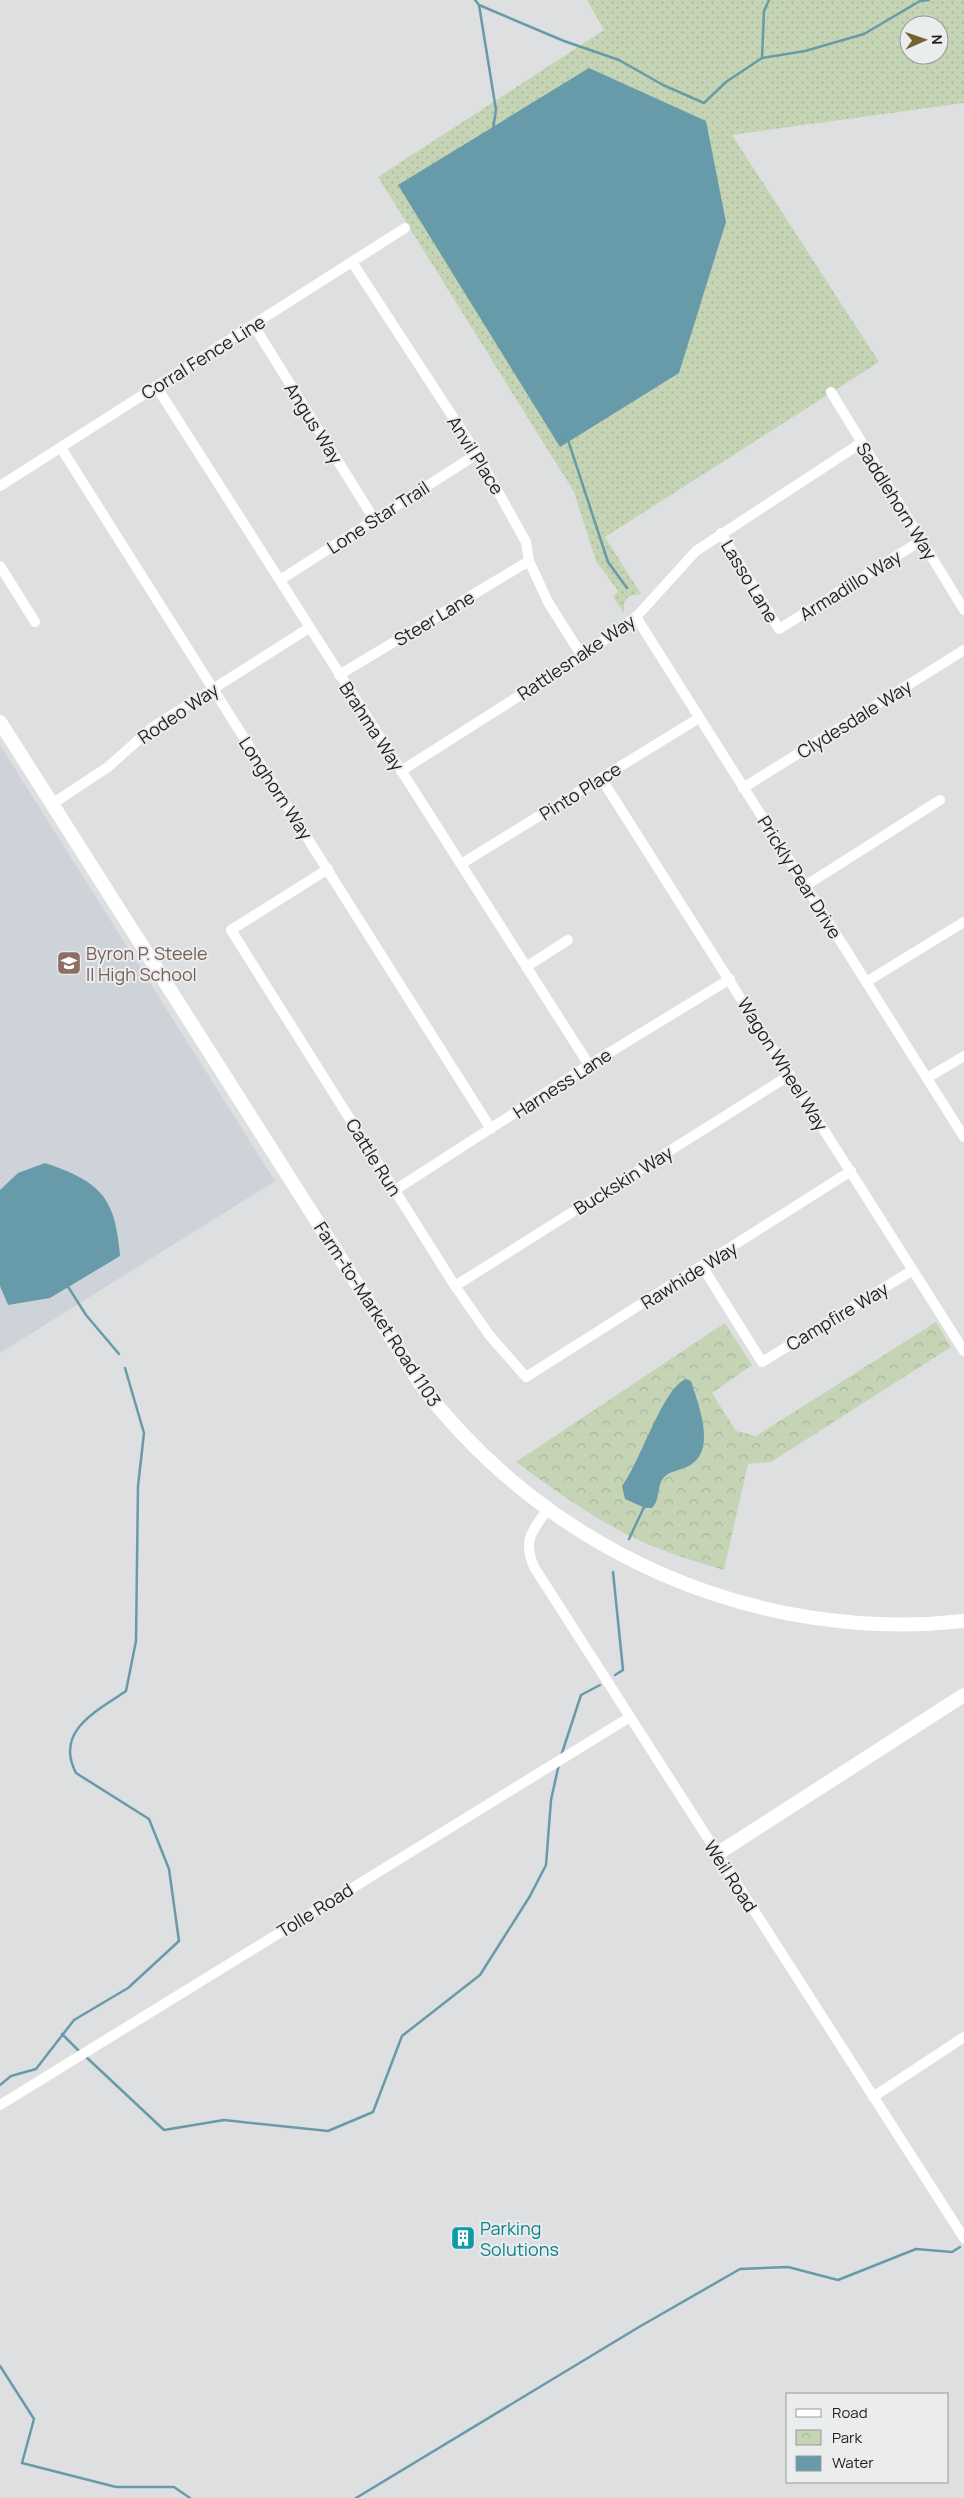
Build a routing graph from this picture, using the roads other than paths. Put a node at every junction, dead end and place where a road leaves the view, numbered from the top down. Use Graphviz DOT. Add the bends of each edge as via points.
graph roads {
  1 [pos="405,228"];
  2 [pos="352,262"];
  3 [pos="254,326"];
  4 [pos="156,386"];
  5 [pos="831,392"];
  6 [pos="861,444"];
  7 [pos="61,448"];
  8 [pos="476,454"];
  9 [pos="0,486"];
  10 [pos="374,519"];
  11 [pos="721,533"];
  12 [pos="922,540"];
  13 [pos="529,561"];
  14 [pos="0,566"];
  15 [pos="280,580"];
  16 [pos="964,610"];
  17 [pos="636,617"];
  18 [pos="35,622"];
  19 [pos="309,628"];
  20 [pos="779,629"];
  21 [pos="964,650"];
  22 [pos="582,656"];
  23 [pos="339,675"];
  24 [pos="213,690"];
  25 [pos="699,718"];
  26 [pos="0,722"];
  27 [pos="401,771"];
  28 [pos="601,778"];
  29 [pos="743,788"];
  30 [pos="940,800"];
  31 [pos="52,804"];
  32 [pos="461,864"];
  33 [pos="328,868"];
  34 [pos="805,886"];
  35 [pos="964,922"];
  36 [pos="568,940"];
  37 [pos="526,967"];
  38 [pos="730,979"];
  39 [pos="866,982"];
  40 [pos="964,1056"];
  41 [pos="589,1065"];
  42 [pos="790,1075"];
  43 [pos="927,1078"];
  44 [pos="491,1129"];
  45 [pos="964,1137"];
  46 [pos="850,1172"];
  47 [pos="395,1190"];
  48 [pos="702,1266"];
  49 [pos="912,1270"];
  50 [pos="455,1286"];
  51 [pos="964,1350"];
  52 [pos="526,1377"];
  53 [pos="547,1510"];
  54 [pos="964,1620"];
  55 [pos="964,1695"];
  56 [pos="630,1717"];
  57 [pos="717,1854"];
  58 [pos="964,2037"];
  59 [pos="873,2097"];
  60 [pos="0,2104"];
  61 [pos="964,2238"];
  1 -- 2 [label="street, Corral Fence Line"];
  2 -- 3 [label="street, Corral Fence Line"];
  2 -- 8 [label="street, Anvil Place"];
  3 -- 4 [label="street, Corral Fence Line"];
  3 -- 10 [label="street, Angus Way"];
  4 -- 7 [label="street, Corral Fence Line"];
  4 -- 15 [label="street, Brahma Way"];
  5 -- 6 [label="street, Saddlehorn Way"];
  6 -- 11 [label="street, Rattlesnake Way"];
  6 -- 12 [label="street, Saddlehorn Way"];
  7 -- 9 [label="street, Corral Fence Line"];
  7 -- 24 [label="street, Longhorn Way"];
  8 -- 10 [label="street, Lone Star Trail"];
  8 -- 13 [label="street, Anvil Place" via="526,542"];
  10 -- 15 [label="street, Lone Star Trail"];
  11 -- 17 [label="street, Rattlesnake Way" via="696,552"];
  11 -- 20 [label="street, Lasso Lane"];
  12 -- 16 [label="street, Saddlehorn Way"];
  12 -- 20 [label="street, Armadillo Way"];
  13 -- 22 [label="street, Anvil Place" via="548,602"];
  13 -- 23 [label="street, Steer Lane"];
  14 -- 18 [label="street"];
  15 -- 19 [label="street, Brahma Way"];
  17 -- 22 [label="street, Rattlesnake Way"];
  17 -- 25 [label="street, Prickly Pear Drive"];
  19 -- 23 [label="street, Brahma Way"];
  19 -- 24 [label="street, Rodeo Way"];
  21 -- 29 [label="street, Clydesdale Way"];
  22 -- 27 [label="street, Rattlesnake Way"];
  23 -- 27 [label="street, Brahma Way"];
  24 -- 31 [label="street, Rodeo Way" via="153,727 108,767"];
  24 -- 33 [label="street, Longhorn Way"];
  25 -- 28 [label="street, Pinto Place"];
  25 -- 29 [label="street, Prickly Pear Drive"];
  26 -- 31 [label="main road, Farm-to-Market Road 1103"];
  27 -- 32 [label="street, Brahma Way"];
  28 -- 32 [label="street, Pinto Place"];
  28 -- 38 [label="street, Wagon Wheel Way"];
  29 -- 34 [label="street, Prickly Pear Drive"];
  30 -- 34 [label="street"];
  31 -- 53 [label="main road, Farm-to-Market Road 1103" via="421,1385 456,1428"];
  32 -- 37 [label="street, Brahma Way"];
  33 -- 44 [label="street, Longhorn Way"];
  33 -- 47 [label="street, Cattle Run" via="231,930"];
  34 -- 39 [label="street, Prickly Pear Drive"];
  35 -- 39 [label="street"];
  36 -- 37 [label="street"];
  37 -- 41 [label="street, Brahma Way"];
  38 -- 41 [label="street, Harness Lane"];
  38 -- 42 [label="street, Wagon Wheel Way"];
  39 -- 43 [label="street, Prickly Pear Drive"];
  40 -- 43 [label="street"];
  41 -- 44 [label="street, Harness Lane"];
  42 -- 46 [label="street, Wagon Wheel Way"];
  42 -- 50 [label="street, Buckskin Way"];
  43 -- 45 [label="street, Prickly Pear Drive"];
  44 -- 47 [label="street, Harness Lane"];
  46 -- 48 [label="street, Rawhide Way"];
  46 -- 49 [label="street, Wagon Wheel Way"];
  47 -- 50 [label="street, Cattle Run"];
  48 -- 49 [label="street, Campfire Way" via="762,1362"];
  48 -- 52 [label="street, Rawhide Way"];
  49 -- 51 [label="street, Wagon Wheel Way"];
  50 -- 52 [label="street, Cattle Run" via="490,1336"];
  53 -- 54 [label="main road, Farm-to-Market Road 1103" via="640,1563 738,1603 796,1616 882,1624"];
  53 -- 56 [label="street, Weil Road" via="530,1536 529,1554 534,1568"];
  55 -- 57 [label="main road"];
  56 -- 57 [label="street, Weil Road"];
  56 -- 60 [label="street, Tolle Road"];
  57 -- 59 [label="street, Weil Road"];
  58 -- 59 [label="street"];
  59 -- 61 [label="street, Weil Road"];
}
